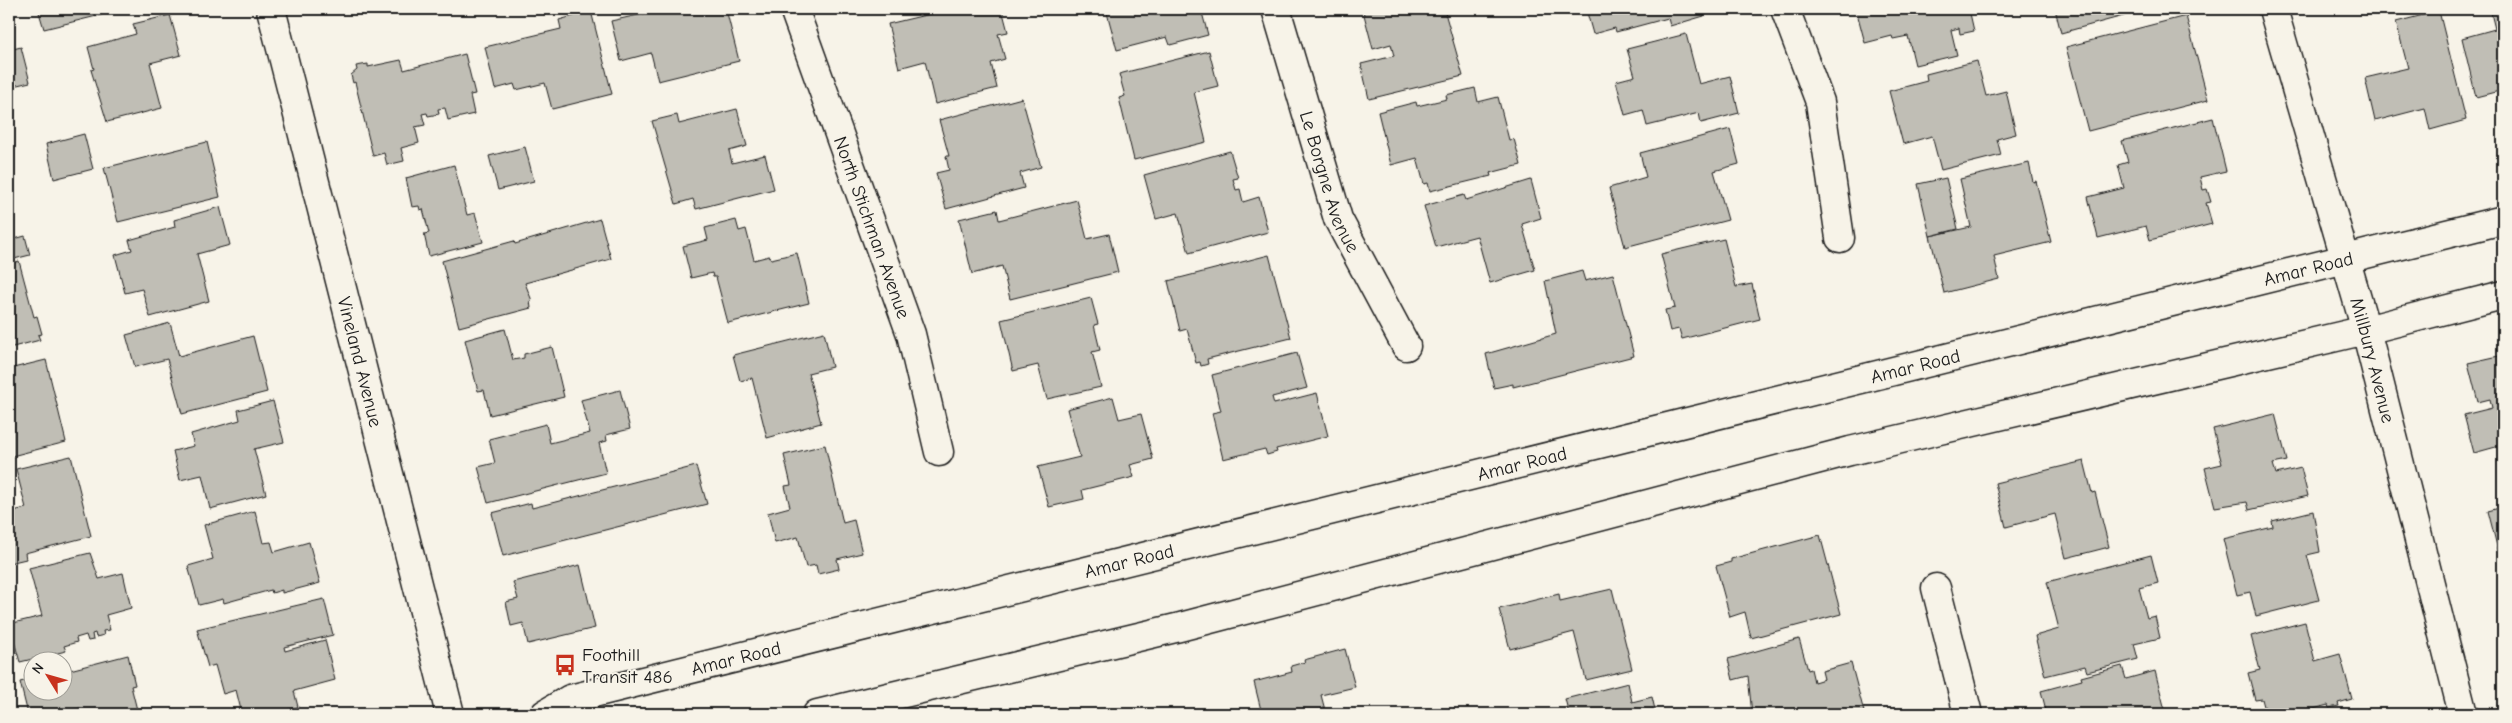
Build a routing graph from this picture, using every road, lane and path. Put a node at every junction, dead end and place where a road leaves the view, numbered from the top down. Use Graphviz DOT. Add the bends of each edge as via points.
graph roads {
  1 [pos="271,9"];
  2 [pos="794,9"];
  3 [pos="1276,9"];
  4 [pos="1785,9"];
  5 [pos="2274,9"];
  6 [pos="2503,220"];
  7 [pos="1840,238"];
  8 [pos="2345,261"];
  9 [pos="2503,295"];
  10 [pos="2366,330"];
  11 [pos="1406,346"];
  12 [pos="939,452"];
  13 [pos="1936,588"];
  14 [pos="450,714"];
  15 [pos="545,714"];
  16 [pos="817,714"];
  17 [pos="1968,714"];
  18 [pos="2463,714"];
  1 -- 14 [label="main road, Vineland Avenue"];
  2 -- 12 [label="main road, North Stichman Avenue" via="910,334"];
  3 -- 11 [label="main road, Le Borgne Avenue" via="1338,219"];
  4 -- 7 [label="main road" via="1820,102"];
  5 -- 8 [label="main road, Millbury Avenue"];
  6 -- 8 [label="main road, Amar Road"];
  8 -- 10 [label="main road, Millbury Avenue"];
  8 -- 15 [label="main road, Amar Road" via="570,699"];
  9 -- 10 [label="main road"];
  10 -- 16 [label="main road" via="1850,451 1180,627"];
  10 -- 18 [label="main road, Millbury Avenue"];
  13 -- 17 [label="main road"];
}
